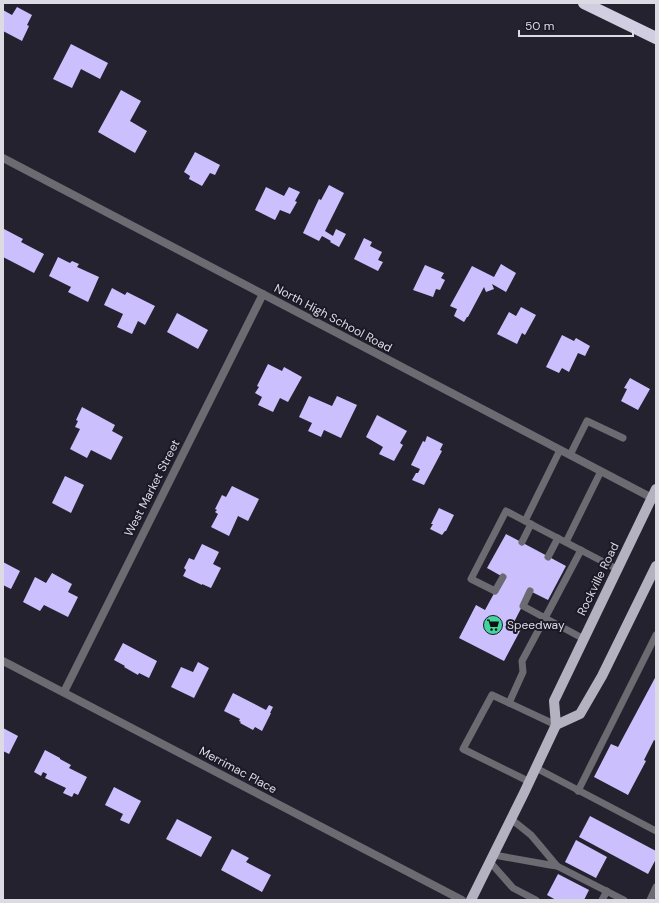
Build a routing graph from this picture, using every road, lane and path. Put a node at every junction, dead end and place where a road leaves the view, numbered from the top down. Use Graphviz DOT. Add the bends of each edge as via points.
graph roads {
  1 [pos="584,3"];
  2 [pos="656,38"];
  3 [pos="3,158"];
  4 [pos="263,294"];
  5 [pos="623,438"];
  6 [pos="560,450"];
  7 [pos="570,455"];
  8 [pos="601,471"];
  9 [pos="655,496"];
  10 [pos="528,522"];
  11 [pos="558,538"];
  12 [pos="522,542"];
  13 [pos="566,542"];
  14 [pos="581,550"];
  15 [pos="548,556"];
  16 [pos="656,566"];
  17 [pos="617,569"];
  18 [pos="503,576"];
  19 [pos="530,591"];
  20 [pos="546,618"];
  21 [pos="656,635"];
  22 [pos="584,639"];
  23 [pos="3,661"];
  24 [pos="64,692"];
  25 [pos="509,703"];
  26 [pos="556,725"];
  27 [pos="536,768"];
  28 [pos="530,782"];
  29 [pos="578,791"];
  30 [pos="512,819"];
  31 [pos="656,831"];
  32 [pos="492,858"];
  33 [pos="557,866"];
  34 [pos="656,887"];
  35 [pos="607,891"];
  36 [pos="462,900"];
  37 [pos="471,900"];
  38 [pos="536,900"];
  39 [pos="602,900"];
  40 [pos="624,900"];
  41 [pos="650,900"];
  1 -- 2 [label="highway"];
  3 -- 4 [label="street, North High School Road"];
  4 -- 6 [label="street, North High School Road"];
  4 -- 24 [label="street, West Market Street"];
  5 -- 7 [label="lane" via="587,421"];
  6 -- 7 [label="street, North High School Road"];
  6 -- 10 [label="lane"];
  7 -- 8 [label="street, North High School Road"];
  8 -- 9 [label="street, North High School Road"];
  8 -- 13 [label="lane"];
  9 -- 17 [label="main road, Rockville Road"];
  10 -- 11 [label="lane"];
  10 -- 12 [label="lane"];
  10 -- 18 [label="lane" via="506,511 471,579 495,591"];
  11 -- 13 [label="lane"];
  11 -- 15 [label="lane"];
  13 -- 14 [label="lane"];
  14 -- 17 [label="lane"];
  14 -- 20 [label="lane"];
  16 -- 26 [label="main road" via="602,676 580,714"];
  17 -- 22 [label="main road, Rockville Road"];
  19 -- 20 [label="lane" via="523,606"];
  20 -- 22 [label="lane"];
  20 -- 25 [label="lane" via="522,661 523,672"];
  21 -- 29 [label="lane"];
  22 -- 26 [label="main road, Rockville Road" via="554,701"];
  23 -- 24 [label="street, Merrimac Place"];
  24 -- 36 [label="street, Merrimac Place"];
  25 -- 26 [label="lane"];
  25 -- 28 [label="lane" via="492,695 463,748"];
  26 -- 27 [label="main road, Rockville Road"];
  27 -- 28 [label="main road, Rockville Road"];
  27 -- 29 [label="lane"];
  28 -- 30 [label="main road, Rockville Road"];
  29 -- 31 [label="lane"];
  30 -- 32 [label="main road, Rockville Road"];
  30 -- 33 [label="lane"];
  32 -- 33 [label="lane"];
  32 -- 37 [label="main road, Rockville Road"];
  32 -- 38 [label="lane" via="513,888"];
  33 -- 35 [label="lane"];
  34 -- 41 [label="lane"];
  35 -- 39 [label="lane"];
  35 -- 40 [label="lane"];
}
